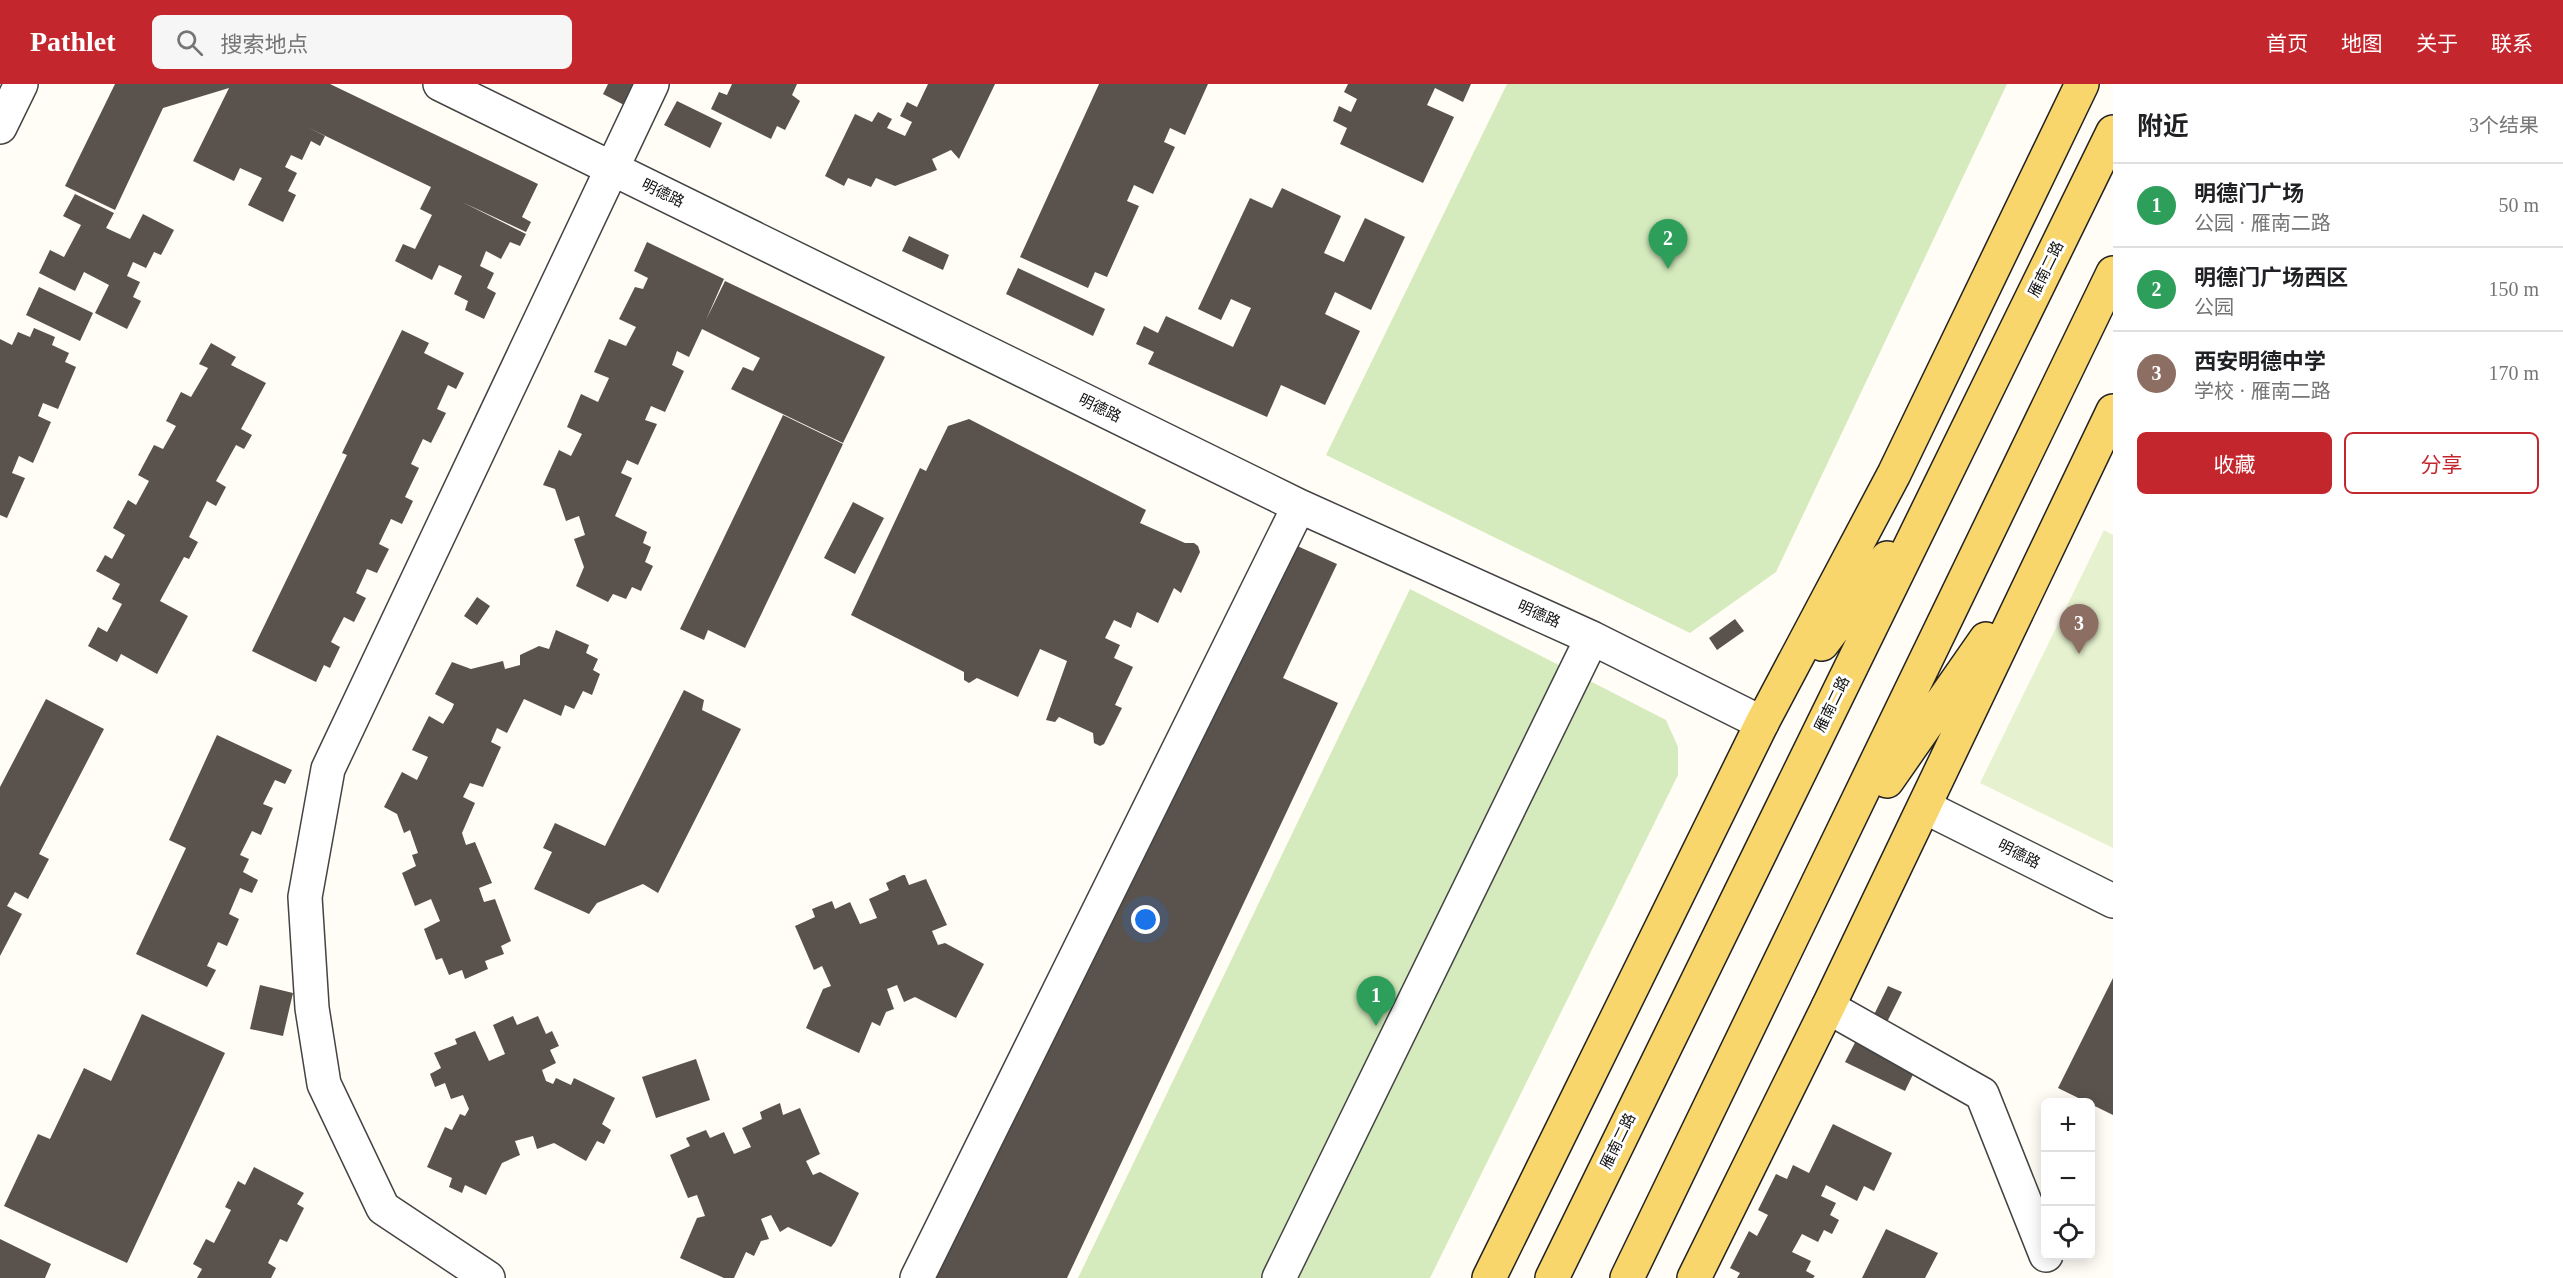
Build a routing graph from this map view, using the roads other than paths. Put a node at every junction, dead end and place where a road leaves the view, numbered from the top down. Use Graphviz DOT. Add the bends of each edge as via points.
graph roads {
  1 [pos="21,84"];
  2 [pos="441,84"];
  3 [pos="652,84"];
  4 [pos="2082,84"];
  5 [pos="0,127"];
  6 [pos="2113,132"];
  7 [pos="612,168"];
  8 [pos="2113,273"];
  9 [pos="2113,411"];
  10 [pos="1935,494"];
  11 [pos="1299,506"];
  12 [pos="2038,565"];
  13 [pos="1592,638"];
  14 [pos="1762,723"];
  15 [pos="1925,807"];
  16 [pos="1829,863"];
  17 [pos="2113,901"];
  18 [pos="1828,1007"];
  19 [pos="2041,1242"];
  20 [pos="2048,1260"];
  21 [pos="920,1272"];
  22 [pos="488,1278"];
  23 [pos="893,1278"];
  24 [pos="1279,1278"];
  25 [pos="1488,1278"];
  26 [pos="1552,1278"];
  27 [pos="1627,1278"];
  28 [pos="1694,1278"];
  29 [pos="2055,1278"];
  1 -- 5 [label="street"];
  2 -- 7 [label="street, 明德路"];
  3 -- 7 [label="street"];
  4 -- 14 [label="main road" via="1894,474"];
  6 -- 10 [label="main road, 雁南二路"];
  7 -- 11 [label="street, 明德路"];
  7 -- 22 [label="street" via="328,769 305,897 312,1008 324,1084 383,1208"];
  8 -- 16 [label="main road"];
  9 -- 12 [label="main road"];
  10 -- 14 [label="main road"];
  10 -- 26 [label="main road, 雁南二路"];
  11 -- 13 [label="street, 明德路"];
  11 -- 21 [label="street"];
  12 -- 15 [label="main road"];
  12 -- 16 [label="main road"];
  13 -- 14 [label="street, 明德路"];
  13 -- 24 [label="street"];
  14 -- 25 [label="main road"];
  15 -- 17 [label="street, 明德路"];
  15 -- 18 [label="main road"];
  16 -- 27 [label="main road"];
  18 -- 19 [label="street" via="1982,1094"];
  18 -- 28 [label="main road"];
  20 -- 29 [label="street"];
  21 -- 23 [label="street"];
}
